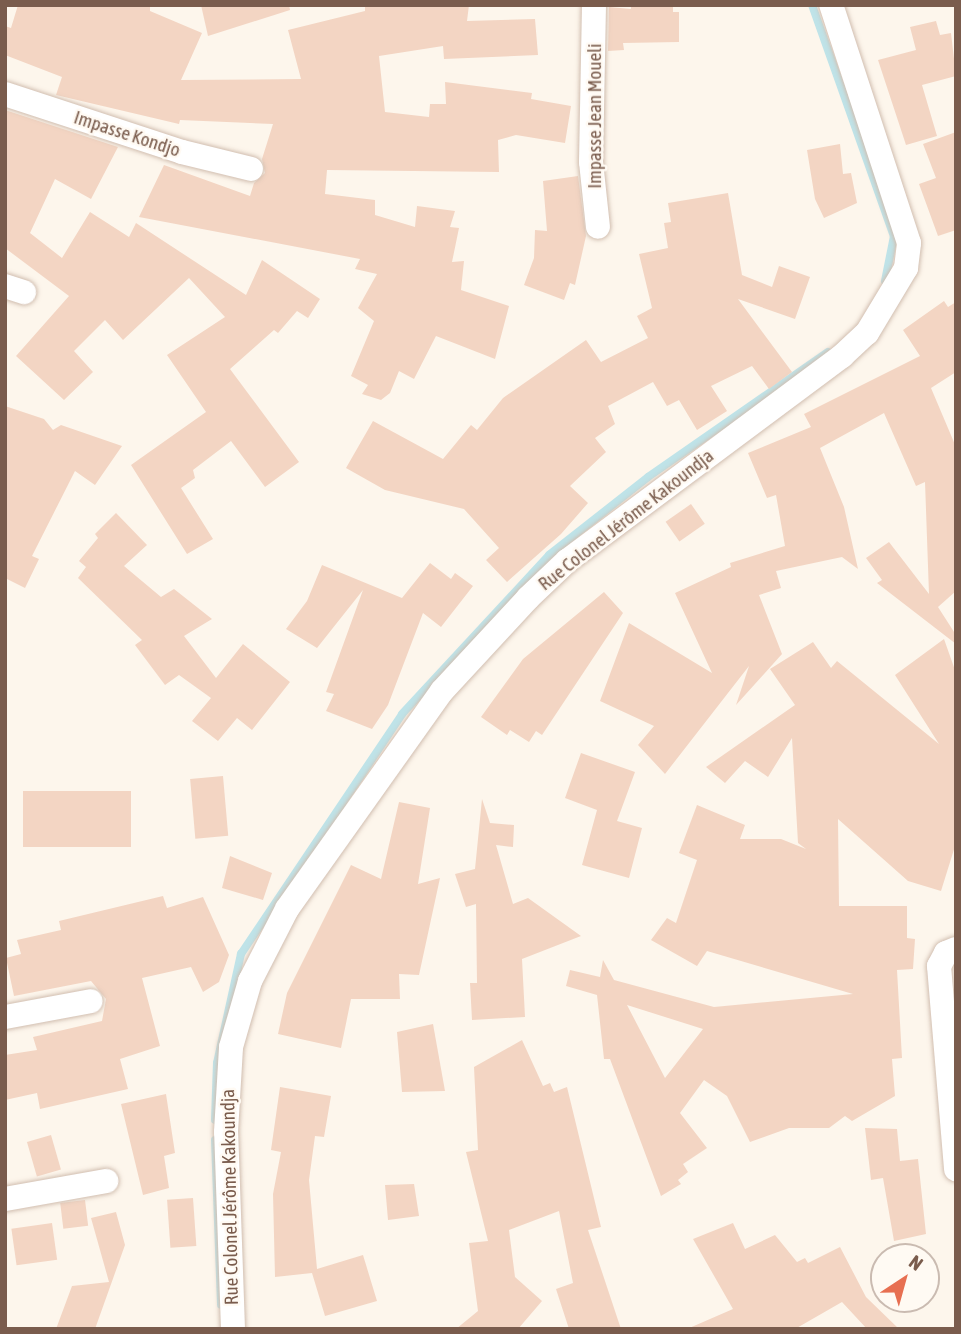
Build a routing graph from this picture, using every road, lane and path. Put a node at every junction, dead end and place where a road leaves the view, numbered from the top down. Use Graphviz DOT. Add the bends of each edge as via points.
graph roads {
  1 [pos="594,5"];
  2 [pos="831,5"];
  3 [pos="5,94"];
  4 [pos="251,169"];
  5 [pos="598,227"];
  6 [pos="956,949"];
  7 [pos="91,1001"];
  8 [pos="5,1017"];
  9 [pos="956,1169"];
  10 [pos="106,1181"];
  11 [pos="5,1199"];
  12 [pos="233,1329"];
  1 -- 5 [label="street, Impasse Jean Moueli" via="592,162"];
  2 -- 12 [label="street, Rue Colonel Jérôme Kakoundja" via="909,243 906,268 875,323 842,356 568,561 528,598 442,691 287,909 250,981 231,1047 226,1132"];
  3 -- 4 [label="street, Impasse Kondjo" via="182,152"];
  6 -- 9 [label="street" via="946,953 939,966"];
  7 -- 8 [label="street"];
  10 -- 11 [label="street"];
}
